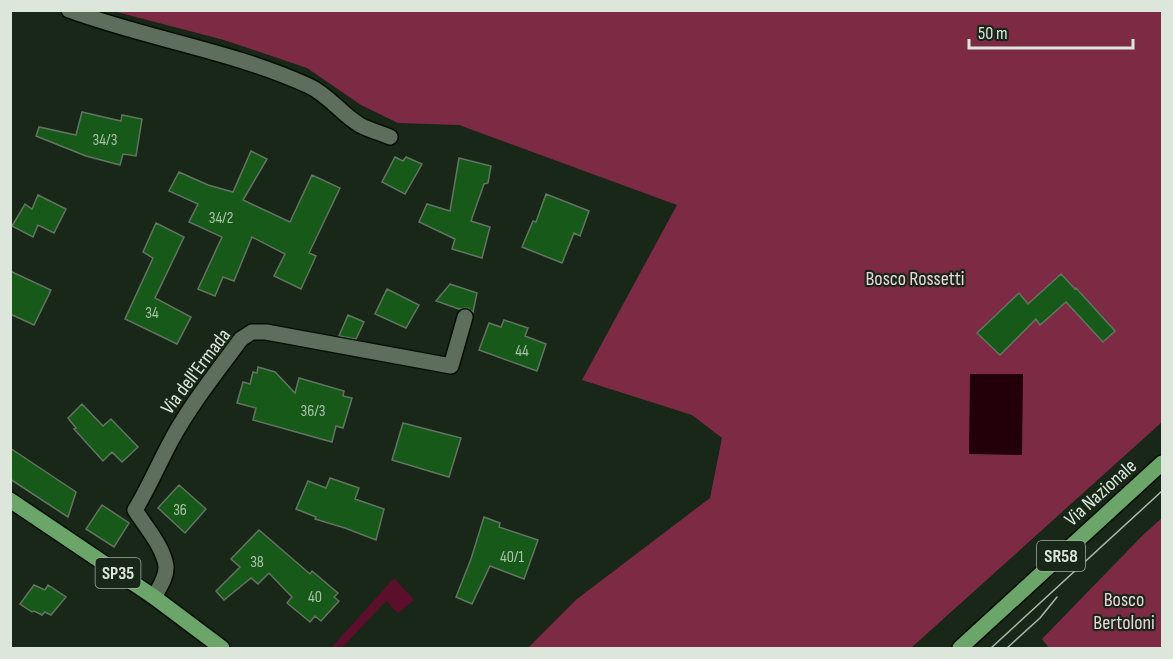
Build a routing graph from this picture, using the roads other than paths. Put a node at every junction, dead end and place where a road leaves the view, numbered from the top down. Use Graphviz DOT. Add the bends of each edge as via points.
graph roads {
  1 [pos="69,10"];
  2 [pos="390,137"];
  3 [pos="465,316"];
  4 [pos="1162,463"];
  5 [pos="10,500"];
  6 [pos="154,597"];
  7 [pos="222,648"];
  8 [pos="960,648"];
  1 -- 2 [label="street" via="112,26 231,58 312,87 360,125"];
  3 -- 6 [label="street, Via dell'Ermada" via="451,366 266,332 252,332 241,339 186,414 135,510 166,566 164,580"];
  4 -- 8 [label="main road, Via Nazionale / SR58"];
  5 -- 6 [label="main road, SP35"];
  6 -- 7 [label="main road, SP35"];
}
